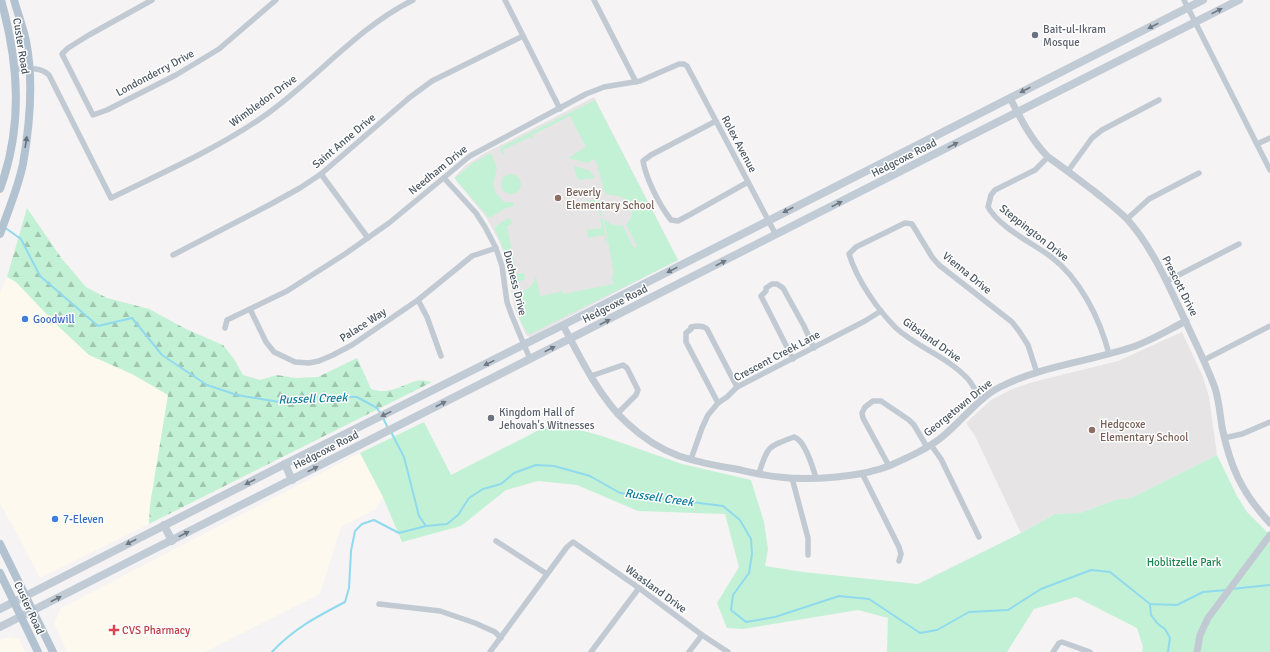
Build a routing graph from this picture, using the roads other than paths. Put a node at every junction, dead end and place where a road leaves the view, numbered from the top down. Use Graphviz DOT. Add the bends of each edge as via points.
graph roads {
  1 [pos="1,0"];
  2 [pos="14,0"];
  3 [pos="152,0"];
  4 [pos="276,0"];
  5 [pos="413,0"];
  6 [pos="505,0"];
  7 [pos="594,0"];
  8 [pos="1184,0"];
  9 [pos="1203,0"];
  10 [pos="1239,0"];
  11 [pos="1188,8"];
  12 [pos="1195,22"];
  13 [pos="523,36"];
  14 [pos="684,64"];
  15 [pos="29,68"];
  16 [pos="14,69"];
  17 [pos="636,82"];
  18 [pos="1010,98"];
  19 [pos="1159,100"];
  20 [pos="560,109"];
  21 [pos="1018,112"];
  22 [pos="716,121"];
  23 [pos="1270,138"];
  24 [pos="1257,144"];
  25 [pos="1048,156"];
  26 [pos="9,163"];
  27 [pos="22,164"];
  28 [pos="1270,170"];
  29 [pos="1068,171"];
  30 [pos="1200,173"];
  31 [pos="321,174"];
  32 [pos="444,178"];
  33 [pos="748,182"];
  34 [pos="0,189"];
  35 [pos="1126,219"];
  36 [pos="768,220"];
  37 [pos="0,234"];
  38 [pos="776,236"];
  39 [pos="368,238"];
  40 [pos="1239,244"];
  41 [pos="496,248"];
  42 [pos="849,254"];
  43 [pos="174,255"];
  44 [pos="1167,281"];
  45 [pos="418,300"];
  46 [pos="250,309"];
  47 [pos="881,311"];
  48 [pos="1186,321"];
  49 [pos="563,325"];
  50 [pos="1270,326"];
  51 [pos="226,328"];
  52 [pos="570,339"];
  53 [pos="524,345"];
  54 [pos="814,348"];
  55 [pos="1109,354"];
  56 [pos="441,356"];
  57 [pos="530,359"];
  58 [pos="793,359"];
  59 [pos="1204,360"];
  60 [pos="1037,372"];
  61 [pos="591,376"];
  62 [pos="737,387"];
  63 [pos="982,400"];
  64 [pos="718,403"];
  65 [pos="617,414"];
  66 [pos="1270,422"];
  67 [pos="1224,438"];
  68 [pos="929,446"];
  69 [pos="691,459"];
  70 [pos="285,464"];
  71 [pos="889,466"];
  72 [pos="759,473"];
  73 [pos="862,473"];
  74 [pos="792,478"];
  75 [pos="816,478"];
  76 [pos="292,480"];
  77 [pos="1270,523"];
  78 [pos="164,526"];
  79 [pos="1270,535"];
  80 [pos="979,537"];
  81 [pos="172,540"];
  82 [pos="496,541"];
  83 [pos="0,544"];
  84 [pos="808,555"];
  85 [pos="899,561"];
  86 [pos="0,573"];
  87 [pos="547,574"];
  88 [pos="639,588"];
  89 [pos="26,596"];
  90 [pos="14,602"];
  91 [pos="379,604"];
  92 [pos="0,610"];
  93 [pos="33,611"];
  94 [pos="21,617"];
  95 [pos="0,627"];
  96 [pos="702,635"];
  97 [pos="501,638"];
  98 [pos="38,652"];
  99 [pos="53,652"];
  100 [pos="490,652"];
  101 [pos="591,652"];
  102 [pos="689,652"];
  103 [pos="728,652"];
  104 [pos="1053,652"];
  105 [pos="1090,652"];
  106 [pos="1197,652"];
  1 -- 16 [label="main road, Custer Road"];
  2 -- 15 [label="main road" via="26,43"];
  3 -- 4 [label="street, Londonderry Drive" via="89,35 62,54 93,115 176,74 219,49"];
  5 -- 15 [label="street, Wimbledon Drive" via="371,26 293,94 236,134 111,198 50,75 38,68"];
  6 -- 13 [label="street"];
  7 -- 17 [label="street"];
  8 -- 11 [label="street"];
  9 -- 11 [label="main road, Hedgcoxe Road"];
  12 -- 10 [label="main road, Hedgcoxe Road, one-way"];
  11 -- 12 [label="street"];
  11 -- 18 [label="main road, Hedgcoxe Road, one-way"];
  12 -- 21 [label="main road, Hedgcoxe Road"];
  12 -- 24 [label="street"];
  13 -- 20 [label="street"];
  13 -- 31 [label="street, Saint Anne Drive" via="432,82 409,98"];
  14 -- 17 [label="street, Needham Drive"];
  14 -- 22 [label="street, Rolex Avenue"];
  15 -- 16 [label="street"];
  27 -- 15 [label="main road, one-way" via="30,118"];
  16 -- 26 [label="main road, Custer Road" via="16,118"];
  17 -- 20 [label="street, Needham Drive" via="604,87"];
  18 -- 21 [label="street, Prescott Drive"];
  18 -- 36 [label="main road, Hedgcoxe Road, one-way"];
  19 -- 29 [label="street" via="1102,130 1092,138"];
  20 -- 32 [label="street, Needham Drive" via="470,156"];
  21 -- 25 [label="street, Prescott Drive" via="1031,136"];
  38 -- 21 [label="main road, Hedgcoxe Road, one-way"];
  22 -- 33 [label="street, Rolex Avenue"];
  22 -- 33 [label="street" via="651,155 643,162 645,173 666,214 672,220 678,221"];
  23 -- 24 [label="street"];
  24 -- 28 [label="street"];
  25 -- 29 [label="street, Prescott Drive"];
  25 -- 55 [label="street, Steppington Drive" via="1035,170 995,190 988,207 998,221 1051,257 1065,270 1088,302 1103,333"];
  26 -- 27 [label="main road"];
  26 -- 34 [label="main road, Custer Road"];
  27 -- 37 [label="main road"];
  29 -- 35 [label="street, Prescott Drive"];
  30 -- 35 [label="street" via="1149,199"];
  31 -- 39 [label="street"];
  31 -- 43 [label="street, Saint Anne Drive" via="271,204"];
  32 -- 39 [label="street, Needham Drive"];
  32 -- 41 [label="street, Duchess Drive" via="476,213"];
  33 -- 36 [label="street, Rolex Avenue"];
  35 -- 44 [label="street, Prescott Drive"];
  36 -- 38 [label="street, Rolex Avenue"];
  36 -- 49 [label="main road, Hedgcoxe Road, one-way"];
  52 -- 38 [label="main road, Hedgcoxe Road, one-way"];
  39 -- 46 [label="street, Needham Drive" via="287,291"];
  40 -- 44 [label="street"];
  41 -- 45 [label="street, Palace Way" via="472,256"];
  41 -- 53 [label="street, Duchess Drive" via="502,266 507,302"];
  42 -- 47 [label="street, Gibsland Drive" via="873,301"];
  42 -- 60 [label="street, Vienna Drive" via="856,247 904,223 912,224 939,265 999,311 1019,331 1028,345"];
  44 -- 48 [label="street, Prescott Drive"];
  45 -- 46 [label="street, Palace Way" via="333,356 309,364 286,359 274,352 266,342"];
  45 -- 56 [label="street"];
  46 -- 51 [label="street, Needham Drive" via="227,320"];
  47 -- 54 [label="street, Crescent Creek Lane"];
  47 -- 63 [label="street, Gibsland Drive" via="897,328 955,367"];
  48 -- 55 [label="street, Georgetown Drive" via="1147,342"];
  48 -- 59 [label="street, Prescott Drive"];
  49 -- 52 [label="street, Georgetown Drive"];
  49 -- 53 [label="main road, Hedgcoxe Road"];
  50 -- 59 [label="street"];
  57 -- 52 [label="main road, Hedgcoxe Road, one-way"];
  52 -- 61 [label="street, Georgetown Drive"];
  53 -- 57 [label="street, Duchess Drive"];
  53 -- 70 [label="main road, Hedgcoxe Road, one-way"];
  54 -- 58 [label="street, Crescent Creek Lane"];
  54 -- 58 [label="street" via="783,288 772,284 761,296"];
  55 -- 60 [label="street, Georgetown Drive"];
  76 -- 57 [label="main road, Hedgcoxe Road, one-way"];
  58 -- 62 [label="street, Crescent Creek Lane"];
  59 -- 67 [label="street, Prescott Drive" via="1218,398"];
  60 -- 63 [label="street, Georgetown Drive" via="999,388"];
  61 -- 65 [label="street, Georgetown Drive"];
  61 -- 65 [label="street" via="623,365 627,368 638,390"];
  62 -- 64 [label="street, Crescent Creek Lane"];
  62 -- 64 [label="street" via="707,329 692,327 686,333 686,342"];
  63 -- 68 [label="street, Georgetown Drive"];
  64 -- 69 [label="street, Crescent Creek Lane" via="708,415"];
  65 -- 69 [label="street, Georgetown Drive" via="627,424 664,449"];
  66 -- 67 [label="street" via="1242,434"];
  67 -- 77 [label="street, Prescott Drive" via="1244,491"];
  68 -- 71 [label="street, Georgetown Drive"];
  68 -- 71 [label="street" via="909,420 881,401 874,401 865,407 863,418"];
  68 -- 80 [label="street" via="941,458"];
  69 -- 72 [label="street, Georgetown Drive"];
  70 -- 76 [label="main road"];
  70 -- 78 [label="main road, Hedgcoxe Road, one-way"];
  71 -- 73 [label="street, Georgetown Drive"];
  72 -- 74 [label="street, Georgetown Drive"];
  72 -- 75 [label="street" via="767,450 794,437 802,444"];
  73 -- 75 [label="street, Georgetown Drive"];
  73 -- 85 [label="street" via="899,547"];
  74 -- 75 [label="street, Georgetown Drive"];
  74 -- 84 [label="street" via="808,538"];
  81 -- 76 [label="main road, Hedgcoxe Road, one-way"];
  78 -- 81 [label="main road"];
  78 -- 89 [label="main road, Hedgcoxe Road, one-way"];
  79 -- 106 [label="street" via="1211,614 1200,635"];
  93 -- 81 [label="main road, Hedgcoxe Road, one-way"];
  82 -- 87 [label="street"];
  83 -- 89 [label="main road, Custer Road"];
  86 -- 90 [label="main road, Custer Road"];
  87 -- 88 [label="street, Waasland Drive" via="573,542"];
  87 -- 97 [label="street"];
  88 -- 96 [label="street, Waasland Drive"];
  88 -- 101 [label="street"];
  89 -- 90 [label="main road, Hedgcoxe Road"];
  89 -- 93 [label="main road, Custer Road"];
  90 -- 92 [label="main road, Hedgcoxe Road"];
  90 -- 94 [label="main road, Custer Road"];
  91 -- 97 [label="street" via="440,611 476,623 495,632"];
  93 -- 94 [label="main road, Hedgcoxe Road"];
  93 -- 99 [label="main road, Custer Road"];
  94 -- 95 [label="main road, Hedgcoxe Road"];
  94 -- 98 [label="main road, Custer Road"];
  96 -- 102 [label="street"];
  96 -- 103 [label="street, Waasland Drive"];
  97 -- 100 [label="street"];
  104 -- 105 [label="street" via="1059,643 1066,642"];
}
